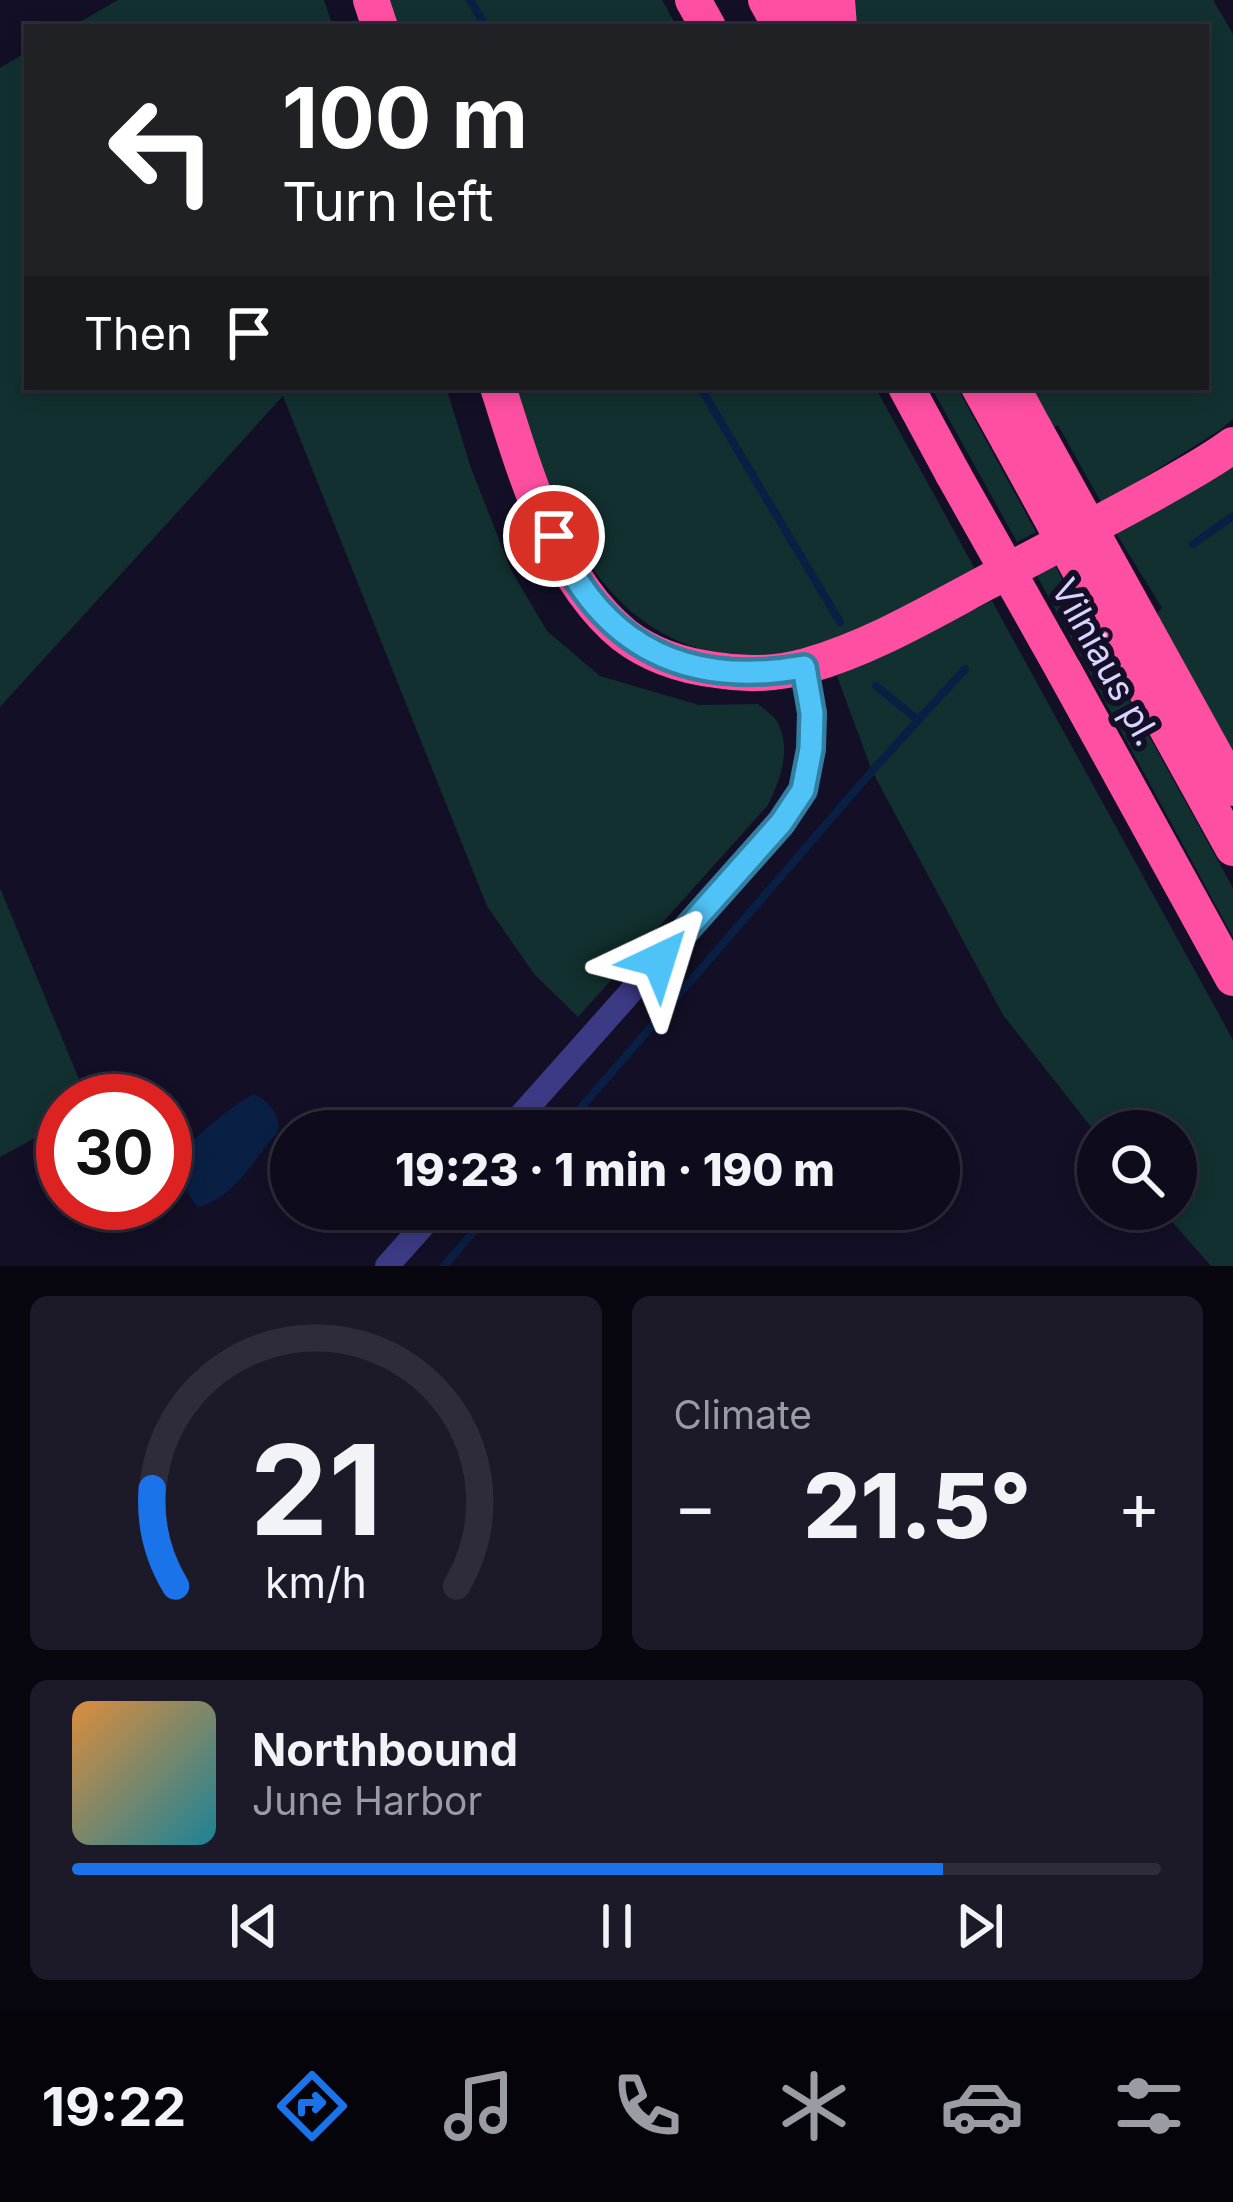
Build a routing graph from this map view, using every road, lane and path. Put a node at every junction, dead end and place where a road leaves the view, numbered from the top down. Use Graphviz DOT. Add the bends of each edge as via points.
graph roads {
  1 [pos="498,390"];
  2 [pos="908,390"];
  3 [pos="982,390"];
  4 [pos="1013,390"];
  5 [pos="1022,435"];
  6 [pos="1233,445"];
  7 [pos="1131,634"];
  8 [pos="804,667"];
  9 [pos="1233,788"];
  10 [pos="1233,848"];
  11 [pos="1233,978"];
  12 [pos="526,1110"];
  13 [pos="419,1230"];
  14 [pos="387,1266"];
  1 -- 8 [label="highway" via="564,560 624,634 698,668 738,674"];
  2 -- 11 [label="highway, Vilniaus pl., bridge"];
  3 -- 5 [label="highway, Vilniaus pl."];
  4 -- 5 [label="highway"];
  5 -- 7 [label="highway, Vilniaus pl., bridge"];
  6 -- 8 [label="highway" via="924,615"];
  7 -- 9 [label="highway"];
  7 -- 10 [label="highway, Vilniaus pl."];
  8 -- 12 [label="street" via="812,713 803,790"];
  13 -- 14 [label="street"];
}
